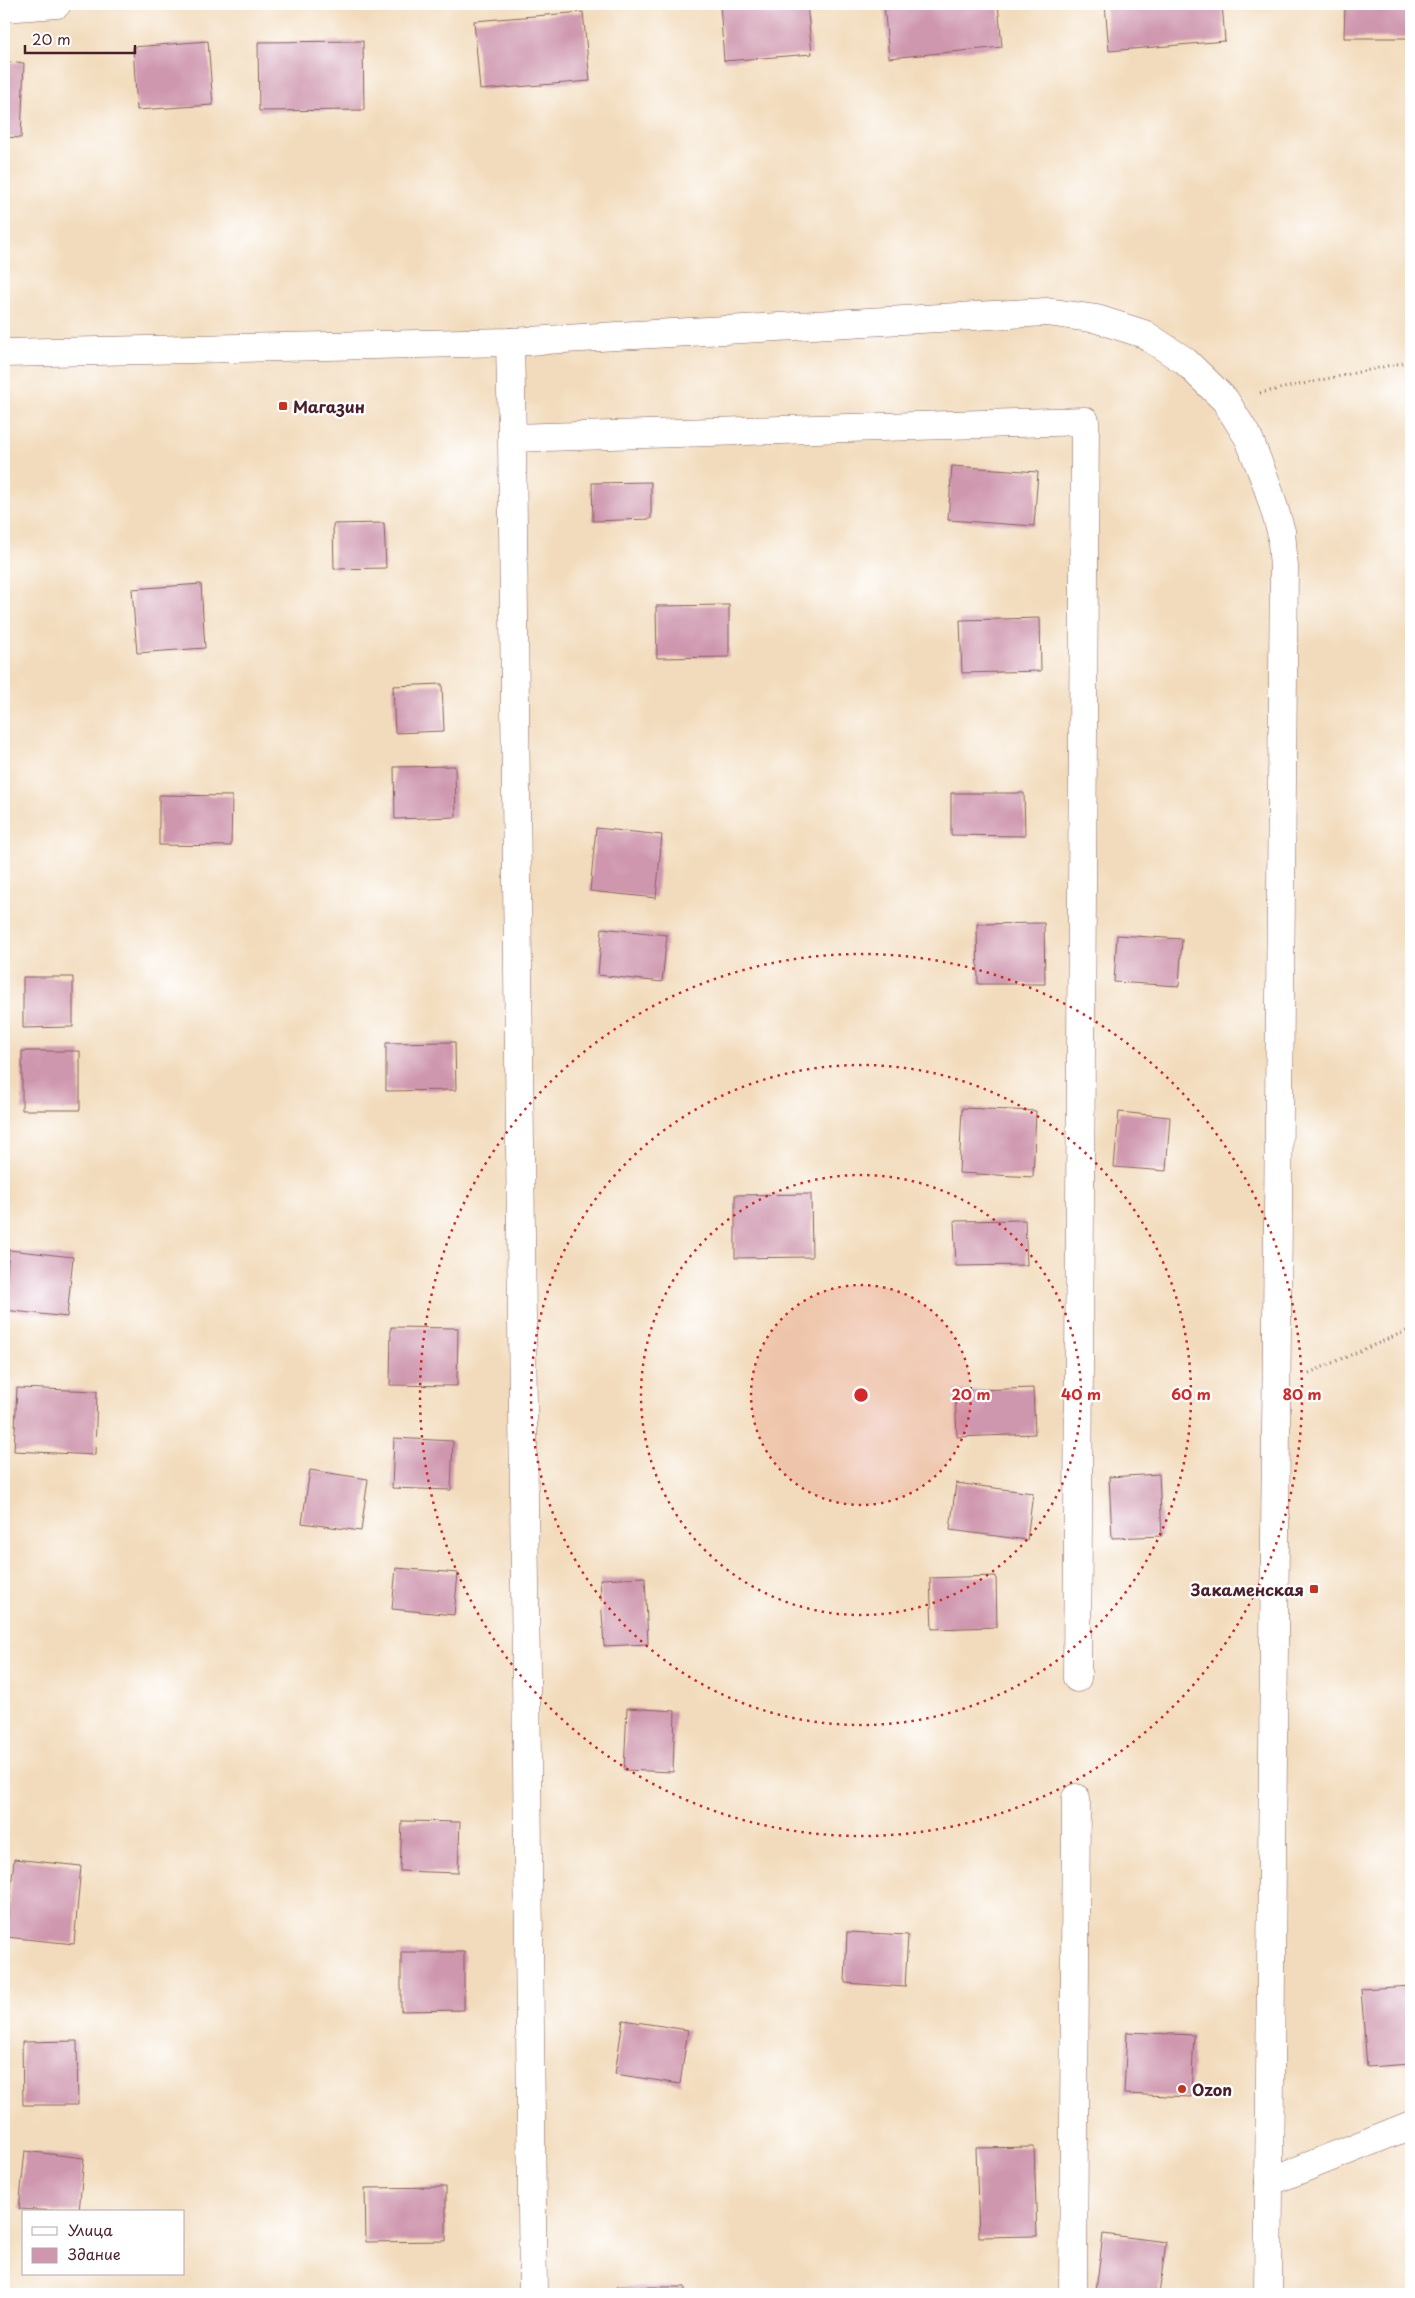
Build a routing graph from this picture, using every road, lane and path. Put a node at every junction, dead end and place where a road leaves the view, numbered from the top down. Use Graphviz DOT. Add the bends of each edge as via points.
graph roads {
  1 [pos="57,4"];
  2 [pos="4,8"];
  3 [pos="510,342"];
  4 [pos="4,353"];
  5 [pos="1411,361"];
  6 [pos="1225,400"];
  7 [pos="512,438"];
  8 [pos="1411,1329"];
  9 [pos="1276,1387"];
  10 [pos="1077,1678"];
  11 [pos="1076,1798"];
  12 [pos="1411,2125"];
  13 [pos="1269,2182"];
  14 [pos="533,2294"];
  15 [pos="1072,2294"];
  16 [pos="1268,2294"];
  1 -- 2 [label="main road"];
  3 -- 4 [label="main road"];
  3 -- 6 [label="main road" via="1046,312 1097,319 1144,334 1185,362"];
  3 -- 7 [label="main road"];
  5 -- 6 [label="path"];
  6 -- 9 [label="main road" via="1248,439 1267,485 1281,531 1284,567"];
  7 -- 10 [label="main road" via="1085,421"];
  7 -- 14 [label="main road"];
  8 -- 9 [label="path"];
  9 -- 13 [label="main road"];
  11 -- 15 [label="main road"];
  12 -- 13 [label="main road"];
  13 -- 16 [label="main road"];
}
